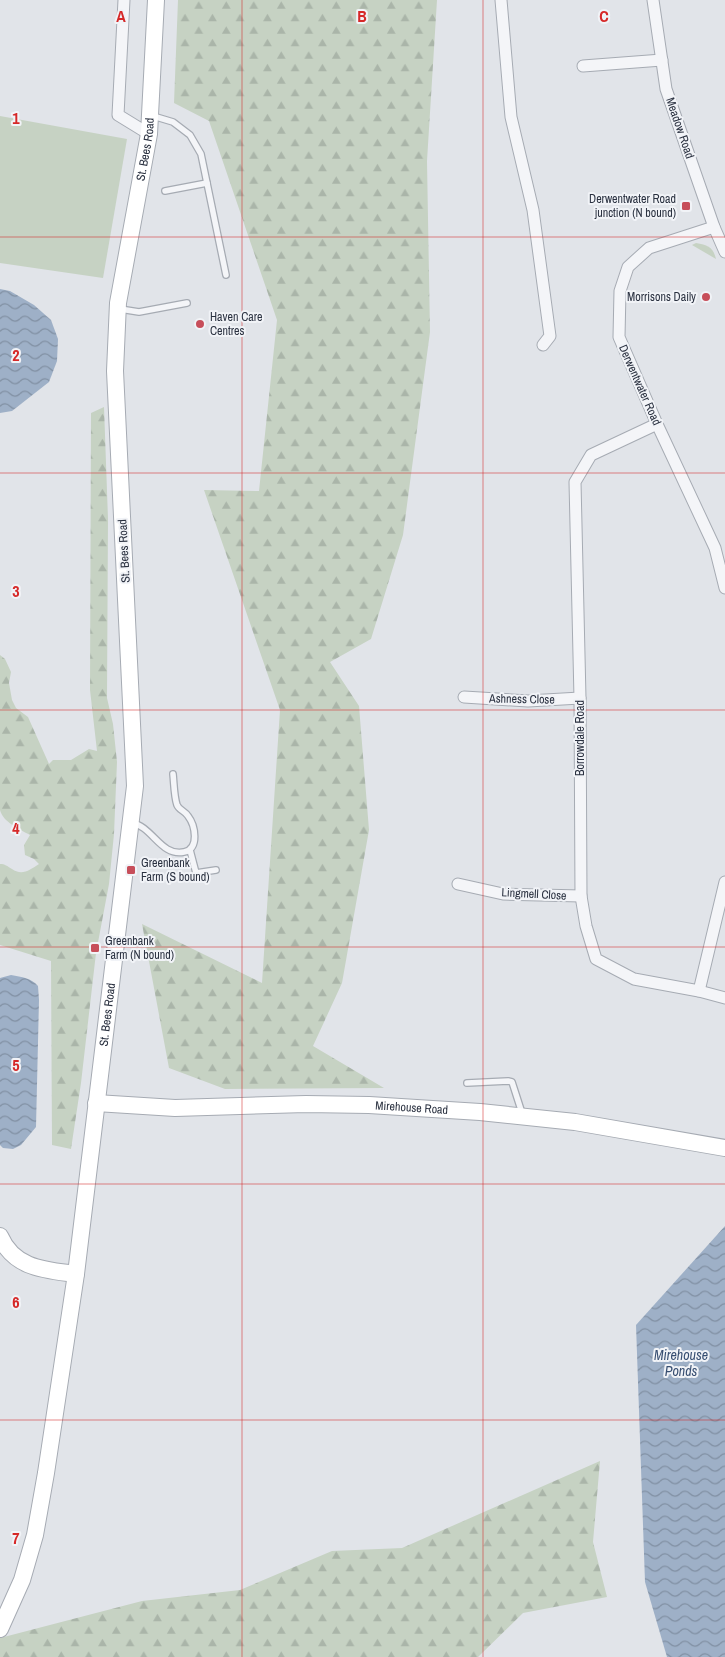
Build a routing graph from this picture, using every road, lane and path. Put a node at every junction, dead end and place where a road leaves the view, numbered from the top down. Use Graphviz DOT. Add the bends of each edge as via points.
graph roads {
  1 [pos="124,0"];
  2 [pos="156,0"];
  3 [pos="501,0"];
  4 [pos="652,0"];
  5 [pos="662,60"];
  6 [pos="583,66"];
  7 [pos="150,115"];
  8 [pos="149,134"];
  9 [pos="206,183"];
  10 [pos="165,191"];
  11 [pos="714,227"];
  12 [pos="725,252"];
  13 [pos="226,275"];
  14 [pos="186,303"];
  15 [pos="118,309"];
  16 [pos="544,346"];
  17 [pos="657,424"];
  18 [pos="725,588"];
  19 [pos="464,697"];
  20 [pos="580,698"];
  21 [pos="173,774"];
  22 [pos="130,822"];
  23 [pos="190,850"];
  24 [pos="216,870"];
  25 [pos="725,882"];
  26 [pos="458,884"];
  27 [pos="581,896"];
  28 [pos="699,991"];
  29 [pos="725,998"];
  30 [pos="467,1083"];
  31 [pos="96,1103"];
  32 [pos="523,1115"];
  33 [pos="725,1148"];
  34 [pos="0,1236"];
  35 [pos="76,1274"];
  36 [pos="0,1629"];
  1 -- 8 [label="street" via="118,116"];
  2 -- 7 [label="main road, St. Bees Road"];
  3 -- 16 [label="street" via="511,118 533,210 550,336"];
  4 -- 5 [label="street, Meadow Road"];
  5 -- 6 [label="street"];
  5 -- 11 [label="street, Meadow Road" via="666,89"];
  7 -- 8 [label="main road, St. Bees Road"];
  7 -- 9 [label="lane" via="173,122 190,134 200,154"];
  8 -- 15 [label="main road, St. Bees Road"];
  9 -- 10 [label="lane"];
  9 -- 13 [label="lane"];
  11 -- 12 [label="street, Meadow Road"];
  11 -- 17 [label="street, Derwentwater Road" via="649,248 628,267 620,291 619,337"];
  14 -- 15 [label="lane" via="139,312"];
  15 -- 22 [label="main road, St. Bees Road" via="115,371 135,786"];
  17 -- 18 [label="street, Derwentwater Road" via="715,548"];
  17 -- 20 [label="street, Borrowdale Road" via="591,455 575,482"];
  19 -- 20 [label="street, Ashness Close" via="528,702"];
  20 -- 27 [label="street, Borrowdale Road"];
  21 -- 23 [label="lane" via="177,804 189,817 194,831"];
  22 -- 23 [label="lane" via="142,827 169,850"];
  22 -- 31 [label="main road, St. Bees Road"];
  23 -- 24 [label="lane" via="196,873"];
  25 -- 28 [label="street"];
  26 -- 27 [label="street, Lingmell Close" via="503,894"];
  27 -- 28 [label="street, Borrowdale Road" via="596,959 634,979"];
  28 -- 29 [label="street, Borrowdale Road"];
  30 -- 32 [label="lane" via="512,1082"];
  31 -- 32 [label="main road, Mirehouse Road" via="174,1108 369,1105"];
  31 -- 35 [label="main road, St. Bees Road"];
  32 -- 33 [label="main road, Mirehouse Road"];
  34 -- 35 [label="main road" via="11,1253 22,1262 35,1268"];
  35 -- 36 [label="main road, St. Bees Road" via="34,1535 22,1580"];
}
